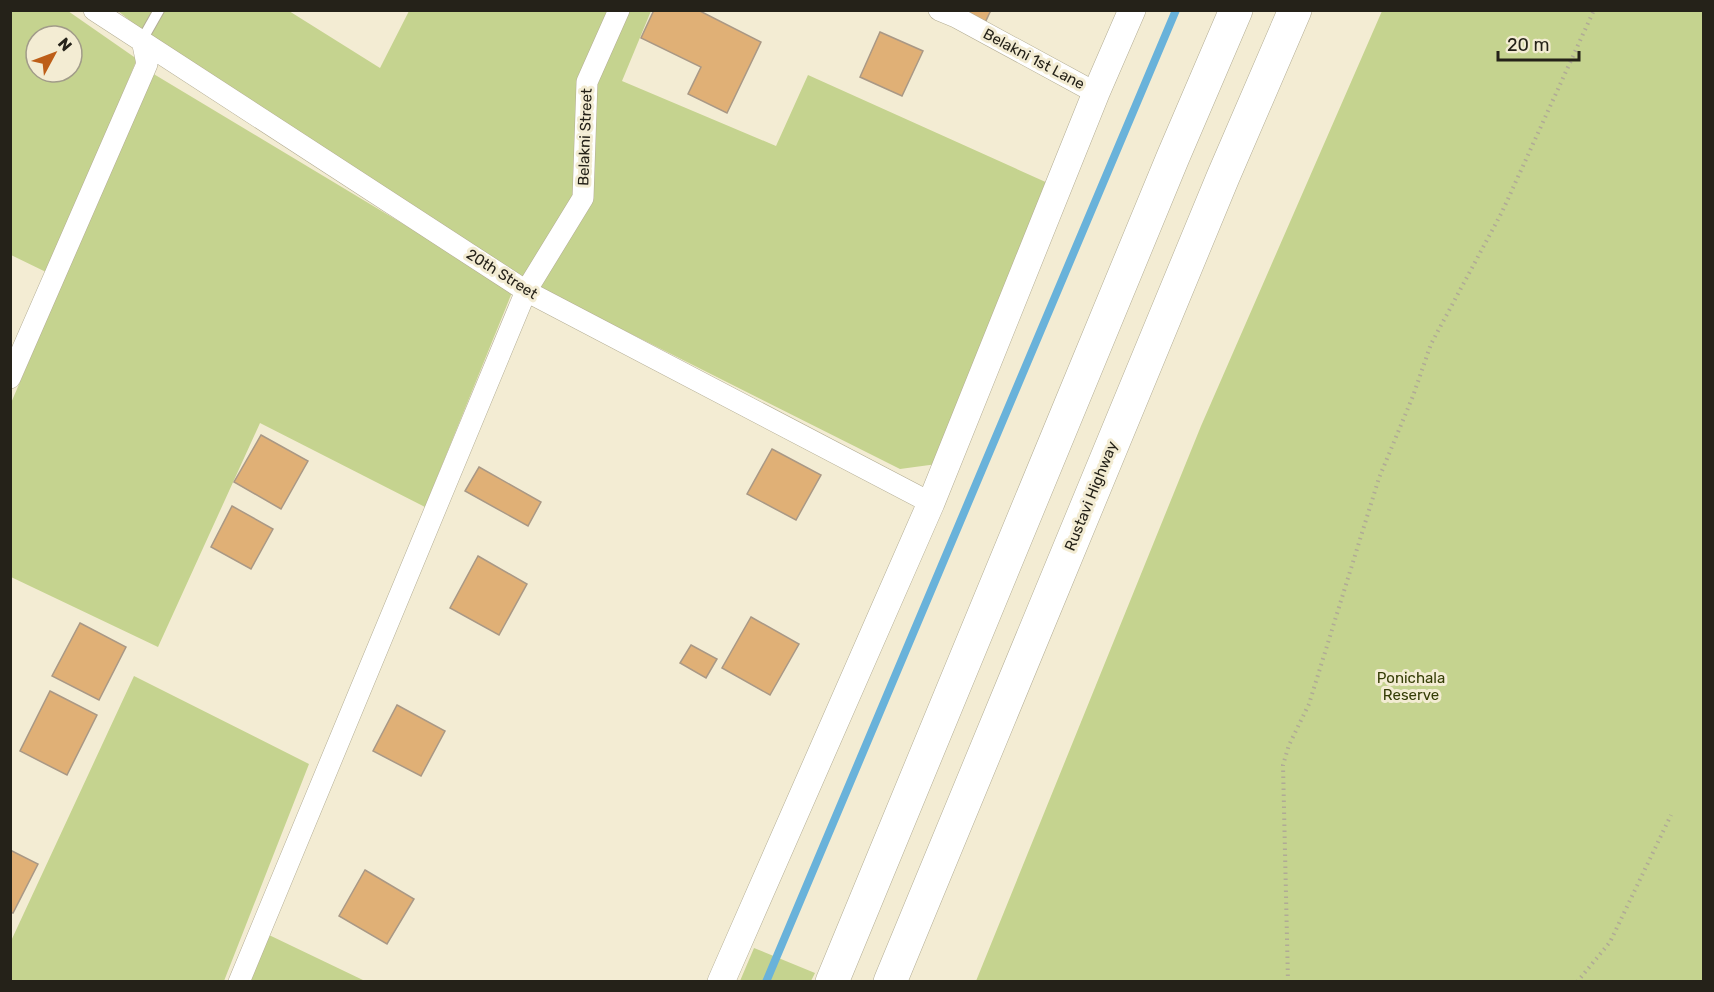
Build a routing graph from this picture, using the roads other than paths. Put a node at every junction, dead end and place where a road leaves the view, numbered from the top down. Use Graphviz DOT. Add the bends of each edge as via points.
graph roads {
  1 [pos="94,10"];
  2 [pos="159,10"];
  3 [pos="619,10"];
  4 [pos="939,10"];
  5 [pos="1132,10"];
  6 [pos="1236,10"];
  7 [pos="1295,10"];
  8 [pos="142,40"];
  9 [pos="1096,93"];
  10 [pos="526,291"];
  11 [pos="10,378"];
  12 [pos="931,503"];
  13 [pos="239,981"];
  14 [pos="721,981"];
  15 [pos="832,981"];
  16 [pos="890,981"];
  1 -- 8 [label="street, 20th Street"];
  2 -- 8 [label="lane"];
  3 -- 10 [label="street, Belakni Street" via="587,82 583,198"];
  4 -- 9 [label="street, Belakni 1st Lane"];
  5 -- 9 [label="street"];
  6 -- 15 [label="highway"];
  7 -- 16 [label="highway, Rustavi Highway"];
  8 -- 10 [label="street, 20th Street"];
  8 -- 11 [label="street" via="147,64"];
  9 -- 12 [label="street"];
  10 -- 12 [label="street, 20th Street"];
  10 -- 13 [label="street, Belakni Street"];
  12 -- 14 [label="street"];
}
